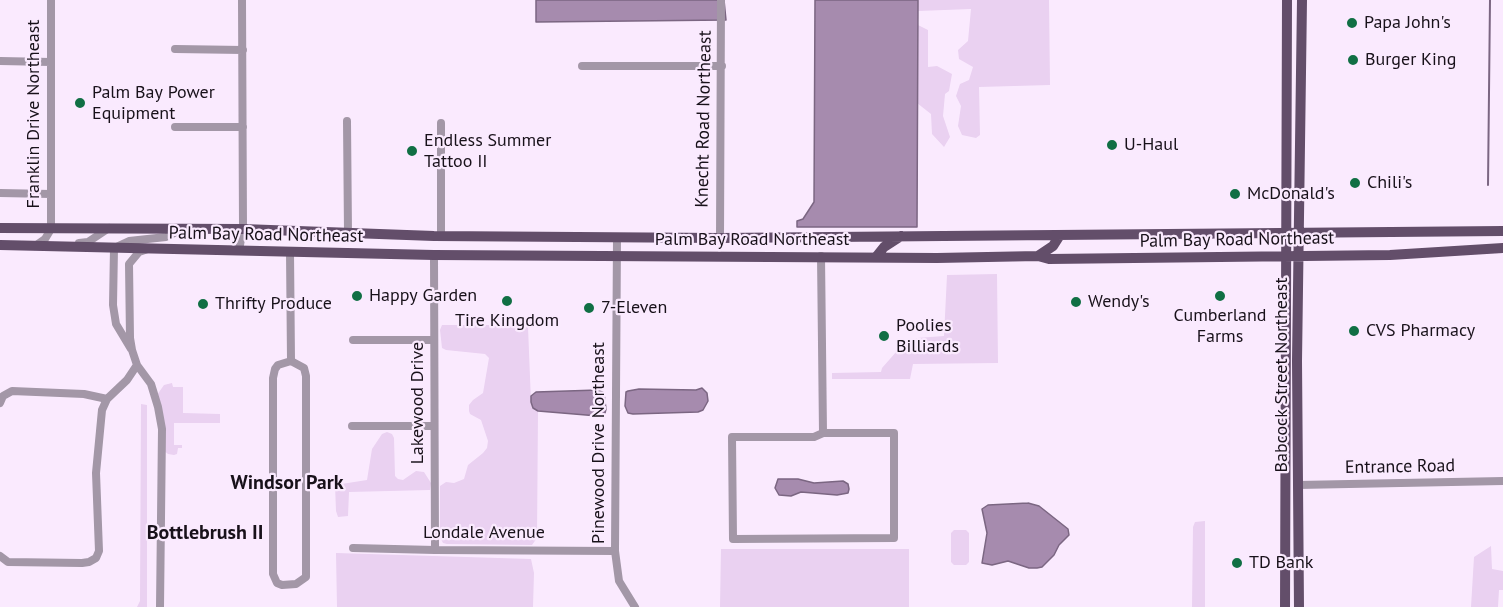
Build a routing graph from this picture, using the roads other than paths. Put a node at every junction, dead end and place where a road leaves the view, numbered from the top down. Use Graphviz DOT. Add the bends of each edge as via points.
graph roads {
  1 [pos="51,0"];
  2 [pos="242,0"];
  3 [pos="721,0"];
  4 [pos="1287,0"];
  5 [pos="1292,0"];
  6 [pos="1302,0"];
  7 [pos="1302,42"];
  8 [pos="175,48"];
  9 [pos="243,50"];
  10 [pos="0,61"];
  11 [pos="51,62"];
  12 [pos="582,66"];
  13 [pos="722,66"];
  14 [pos="347,121"];
  15 [pos="441,123"];
  16 [pos="175,127"];
  17 [pos="243,127"];
  18 [pos="0,193"];
  19 [pos="51,194"];
  20 [pos="0,228"];
  21 [pos="110,228"];
  22 [pos="51,229"];
  23 [pos="185,229"];
  24 [pos="243,229"];
  25 [pos="1503,231"];
  26 [pos="1286,232"];
  27 [pos="1298,232"];
  28 [pos="348,233"];
  29 [pos="1060,235"];
  30 [pos="441,236"];
  31 [pos="456,236"];
  32 [pos="902,236"];
  33 [pos="617,237"];
  34 [pos="720,238"];
  35 [pos="753,238"];
  36 [pos="0,245"];
  37 [pos="35,246"];
  38 [pos="67,247"];
  39 [pos="114,248"];
  40 [pos="1503,248"];
  41 [pos="148,249"];
  42 [pos="239,251"];
  43 [pos="290,252"];
  44 [pos="428,255"];
  45 [pos="617,256"];
  46 [pos="733,256"];
  47 [pos="821,256"];
  48 [pos="1038,256"];
  49 [pos="1286,256"];
  50 [pos="1299,256"];
  51 [pos="876,257"];
  52 [pos="353,339"];
  53 [pos="434,340"];
  54 [pos="132,350"];
  55 [pos="291,361"];
  56 [pos="137,365"];
  57 [pos="107,399"];
  58 [pos="0,403"];
  59 [pos="352,426"];
  60 [pos="434,426"];
  61 [pos="823,433"];
  62 [pos="1503,481"];
  63 [pos="1298,485"];
  64 [pos="353,548"];
  65 [pos="435,550"];
  66 [pos="615,550"];
  67 [pos="0,556"];
  68 [pos="1286,585"];
  69 [pos="160,607"];
  70 [pos="635,607"];
  71 [pos="1285,607"];
  72 [pos="1298,607"];
  1 -- 11 [label="street, Franklin Drive Northeast"];
  2 -- 9 [label="street"];
  3 -- 13 [label="street, Knecht Road Northeast"];
  4 -- 26 [label="main road, Babcock Street Northeast"];
  5 -- 7 [label="main road" via="1292,23"];
  6 -- 7 [label="main road, Babcock Street Northeast"];
  7 -- 27 [label="main road, Babcock Street Northeast"];
  8 -- 9 [label="street"];
  9 -- 17 [label="street"];
  10 -- 11 [label="street"];
  11 -- 19 [label="street, Franklin Drive Northeast"];
  12 -- 13 [label="street"];
  13 -- 34 [label="street, Knecht Road Northeast"];
  14 -- 28 [label="street"];
  15 -- 30 [label="street"];
  16 -- 17 [label="street"];
  17 -- 24 [label="street"];
  18 -- 19 [label="street"];
  19 -- 22 [label="street, Franklin Drive Northeast"];
  20 -- 22 [label="main road, Palm Bay Road Northeast"];
  21 -- 22 [label="main road, Palm Bay Road Northeast"];
  21 -- 23 [label="main road, Palm Bay Road Northeast"];
  21 -- 38 [label="street" via="88,242"];
  22 -- 37 [label="street"];
  23 -- 24 [label="main road, Palm Bay Road Northeast"];
  23 -- 39 [label="street"];
  24 -- 28 [label="main road, Palm Bay Road Northeast"];
  24 -- 42 [label="street"];
  25 -- 27 [label="main road, Palm Bay Road Northeast"];
  26 -- 27 [label="main road, Palm Bay Road Northeast"];
  26 -- 29 [label="main road, Palm Bay Road Northeast"];
  26 -- 49 [label="main road, Babcock Street Northeast"];
  27 -- 50 [label="main road, Babcock Street Northeast"];
  28 -- 30 [label="main road, Palm Bay Road Northeast"];
  29 -- 32 [label="main road, Palm Bay Road Northeast"];
  29 -- 48 [label="main road" via="1053,246"];
  30 -- 31 [label="main road, Palm Bay Road Northeast"];
  30 -- 44 [label="main road"];
  31 -- 33 [label="main road, Palm Bay Road Northeast"];
  31 -- 44 [label="main road"];
  32 -- 35 [label="main road, Palm Bay Road Northeast"];
  32 -- 51 [label="main road"];
  33 -- 34 [label="main road, Palm Bay Road Northeast"];
  33 -- 45 [label="street, Pinewood Drive Northeast"];
  34 -- 35 [label="main road, Palm Bay Road Northeast"];
  35 -- 46 [label="main road"];
  36 -- 37 [label="main road, Palm Bay Road Northeast"];
  37 -- 38 [label="main road, Palm Bay Road Northeast"];
  38 -- 39 [label="main road, Palm Bay Road Northeast"];
  39 -- 41 [label="main road, Palm Bay Road Northeast"];
  39 -- 54 [label="street" via="116,324"];
  40 -- 50 [label="main road, Palm Bay Road Northeast"];
  41 -- 42 [label="main road, Palm Bay Road Northeast"];
  41 -- 54 [label="street" via="139,252 129,264"];
  42 -- 43 [label="main road, Palm Bay Road Northeast"];
  43 -- 44 [label="main road, Palm Bay Road Northeast"];
  43 -- 55 [label="street"];
  44 -- 45 [label="main road, Palm Bay Road Northeast"];
  44 -- 53 [label="street, Lakewood Drive"];
  45 -- 46 [label="main road, Palm Bay Road Northeast"];
  45 -- 66 [label="street, Pinewood Drive Northeast"];
  46 -- 47 [label="main road, Palm Bay Road Northeast"];
  47 -- 51 [label="main road, Palm Bay Road Northeast"];
  47 -- 61 [label="street"];
  48 -- 49 [label="main road, Palm Bay Road Northeast"];
  48 -- 51 [label="main road, Palm Bay Road Northeast"];
  49 -- 50 [label="main road, Palm Bay Road Northeast"];
  49 -- 68 [label="main road, Babcock Street Northeast"];
  50 -- 63 [label="main road, Babcock Street Northeast"];
  52 -- 53 [label="street"];
  53 -- 60 [label="street, Lakewood Drive"];
  54 -- 56 [label="street"];
  55 -- 55 [label="street" via="278,365 273,378 273,574 282,585 296,584 306,577 306,376 304,368"];
  56 -- 57 [label="street"];
  56 -- 69 [label="street" via="151,384 162,429"];
  57 -- 58 [label="street" via="84,394 12,391"];
  57 -- 67 [label="street" via="102,410 96,473 96,558 82,563 8,562"];
  59 -- 60 [label="street"];
  60 -- 65 [label="street, Lakewood Drive"];
  61 -- 61 [label="street" via="894,433 894,538 733,539 732,437 814,437"];
  62 -- 63 [label="street, Entrance Road"];
  63 -- 72 [label="main road, Babcock Street Northeast"];
  64 -- 65 [label="street, Londale Avenue"];
  65 -- 66 [label="street, Londale Avenue"];
  66 -- 70 [label="street, Pinewood Drive Northeast" via="619,581"];
  68 -- 71 [label="main road, Babcock Street Northeast"];
  68 -- 72 [label="main road"];
}
